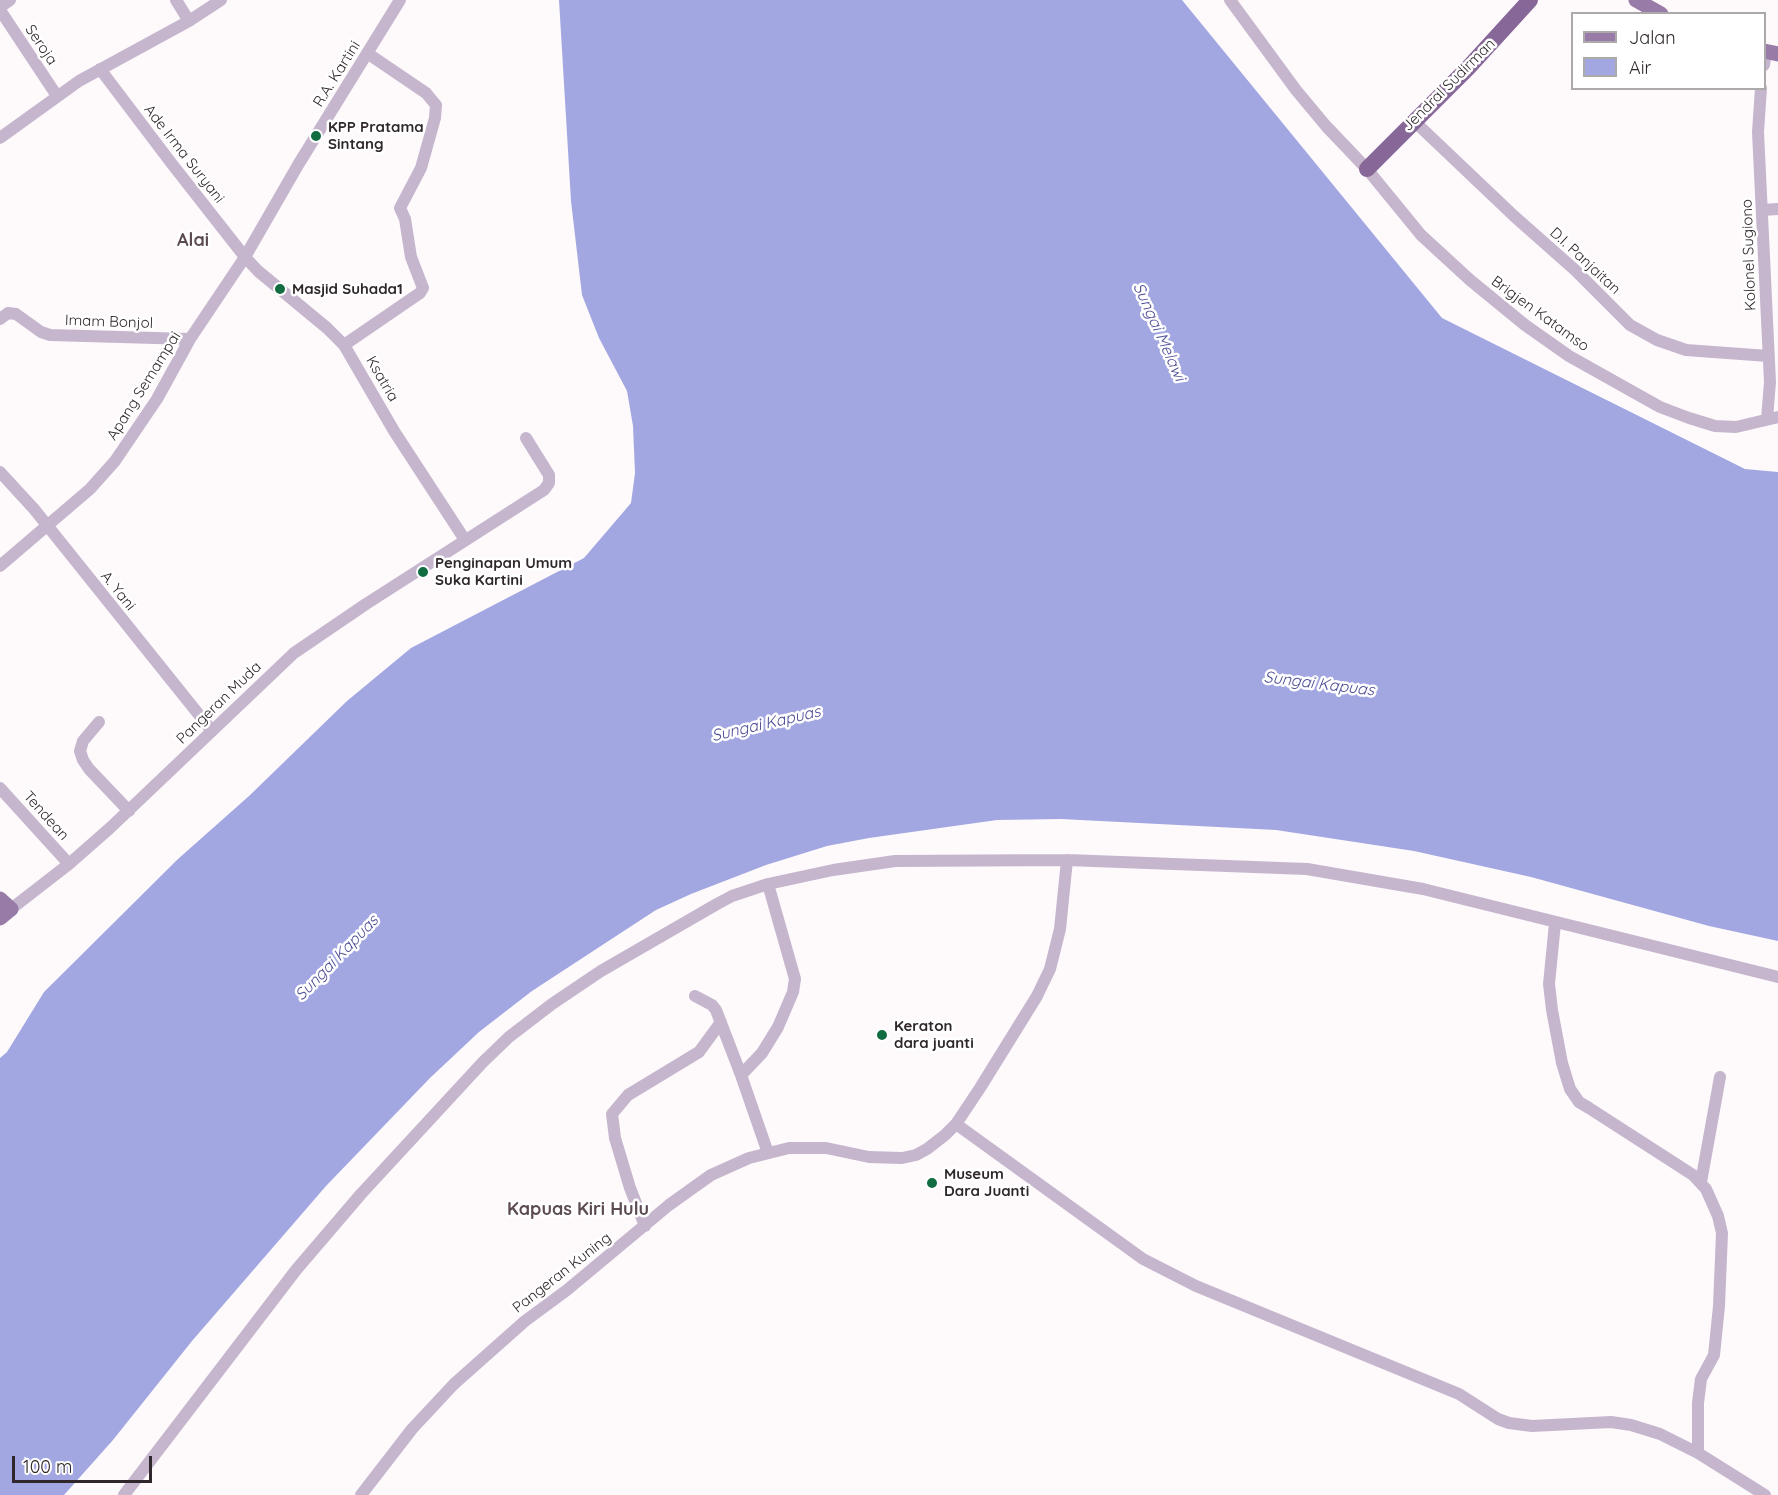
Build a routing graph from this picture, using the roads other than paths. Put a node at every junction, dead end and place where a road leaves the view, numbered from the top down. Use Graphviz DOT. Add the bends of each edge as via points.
graph roads {
  1 [pos="10,0"];
  2 [pos="176,0"];
  3 [pos="222,0"];
  4 [pos="400,0"];
  5 [pos="1230,0"];
  6 [pos="1530,0"];
  7 [pos="1636,0"];
  8 [pos="0,9"];
  9 [pos="1657,12"];
  10 [pos="189,21"];
  11 [pos="368,52"];
  12 [pos="100,69"];
  13 [pos="1761,90"];
  14 [pos="57,96"];
  15 [pos="1414,121"];
  16 [pos="0,138"];
  17 [pos="1367,170"];
  18 [pos="1778,209"];
  19 [pos="1762,210"];
  20 [pos="245,257"];
  21 [pos="0,319"];
  22 [pos="190,339"];
  23 [pos="344,345"];
  24 [pos="1768,356"];
  25 [pos="1773,418"];
  26 [pos="526,438"];
  27 [pos="0,472"];
  28 [pos="47,527"];
  29 [pos="465,540"];
  30 [pos="0,566"];
  31 [pos="99,722"];
  32 [pos="212,731"];
  33 [pos="0,788"];
  34 [pos="129,811"];
  35 [pos="1067,860"];
  36 [pos="69,864"];
  37 [pos="768,884"];
  38 [pos="4,909"];
  39 [pos="1555,923"];
  40 [pos="1778,977"];
  41 [pos="695,996"];
  42 [pos="721,1023"];
  43 [pos="741,1075"];
  44 [pos="1720,1077"];
  45 [pos="956,1124"];
  46 [pos="768,1153"];
  47 [pos="1701,1182"];
  48 [pos="645,1226"];
  49 [pos="1698,1453"];
  50 [pos="124,1495"];
  51 [pos="361,1495"];
  52 [pos="1765,1495"];
  1 -- 8 [label="street"];
  2 -- 10 [label="street"];
  3 -- 10 [label="street"];
  4 -- 11 [label="street, R.A. Kartini"];
  5 -- 17 [label="street, Brigjen Katamso" via="1296,90"];
  6 -- 15 [label="highway, Jendral Sudirman"];
  7 -- 9 [label="main road"];
  8 -- 14 [label="street, Seroja"];
  10 -- 12 [label="street"];
  11 -- 20 [label="street, R.A. Kartini"];
  11 -- 23 [label="street" via="426,93 436,105 421,168 400,208 423,288"];
  12 -- 14 [label="street"];
  12 -- 20 [label="street, Ade Irma Suryani"];
  13 -- 19 [label="street, Kolonel Sugiono" via="1758,132"];
  14 -- 16 [label="street"];
  15 -- 17 [label="highway, Jendral Sudirman"];
  15 -- 24 [label="street, D.I. Panjaitan" via="1629,325 1686,350"];
  17 -- 25 [label="street, Brigjen Katamso" via="1421,235 1496,303 1569,356 1660,407 1715,426 1736,427"];
  18 -- 19 [label="street"];
  19 -- 24 [label="street, Kolonel Sugiono"];
  20 -- 22 [label="street, Apang Semampai"];
  20 -- 23 [label="street, Ksatria"];
  21 -- 22 [label="street, Imam Bonjol" via="8,313 16,314 50,336"];
  22 -- 28 [label="street, Apang Semampai" via="157,399 115,461"];
  23 -- 29 [label="street, Ksatria"];
  24 -- 25 [label="street, Kolonel Sugiono"];
  26 -- 29 [label="street, Pangeran Muda" via="546,468 549,483 537,496"];
  27 -- 28 [label="street, A. Yani"];
  28 -- 30 [label="street, Apang Semampai"];
  28 -- 32 [label="street, A. Yani"];
  29 -- 32 [label="street, Pangeran Muda" via="294,653"];
  31 -- 34 [label="street" via="80,751 89,769"];
  32 -- 34 [label="street, Pangeran Muda"];
  33 -- 36 [label="street, Tendean"];
  34 -- 36 [label="street, Pangeran Muda"];
  35 -- 37 [label="street" via="895,861"];
  35 -- 39 [label="street" via="1307,869 1423,889"];
  35 -- 45 [label="street, Pangeran Kuning" via="1064,905 1050,969"];
  36 -- 38 [label="street, Pangeran Muda"];
  37 -- 43 [label="street" via="795,984 778,1027 762,1053"];
  37 -- 50 [label="street" via="732,896 601,971 509,1037 296,1270"];
  39 -- 40 [label="street"];
  39 -- 47 [label="street" via="1549,984 1570,1089 1579,1102"];
  41 -- 42 [label="street" via="712,1005"];
  42 -- 43 [label="street"];
  42 -- 48 [label="street" via="699,1052 628,1095 612,1114 615,1138"];
  43 -- 46 [label="street"];
  44 -- 47 [label="street"];
  45 -- 46 [label="street, Pangeran Kuning" via="927,1149 902,1158 869,1157 826,1148 789,1148"];
  45 -- 49 [label="street" via="1154,1265 1246,1308 1459,1395 1498,1419 1532,1426 1621,1423 1660,1434"];
  46 -- 48 [label="street, Pangeran Kuning" via="711,1175"];
  47 -- 49 [label="street" via="1722,1233 1714,1355 1701,1378 1698,1403"];
  48 -- 51 [label="street, Pangeran Kuning" via="525,1321 454,1384 412,1429"];
  49 -- 52 [label="street"];
}
